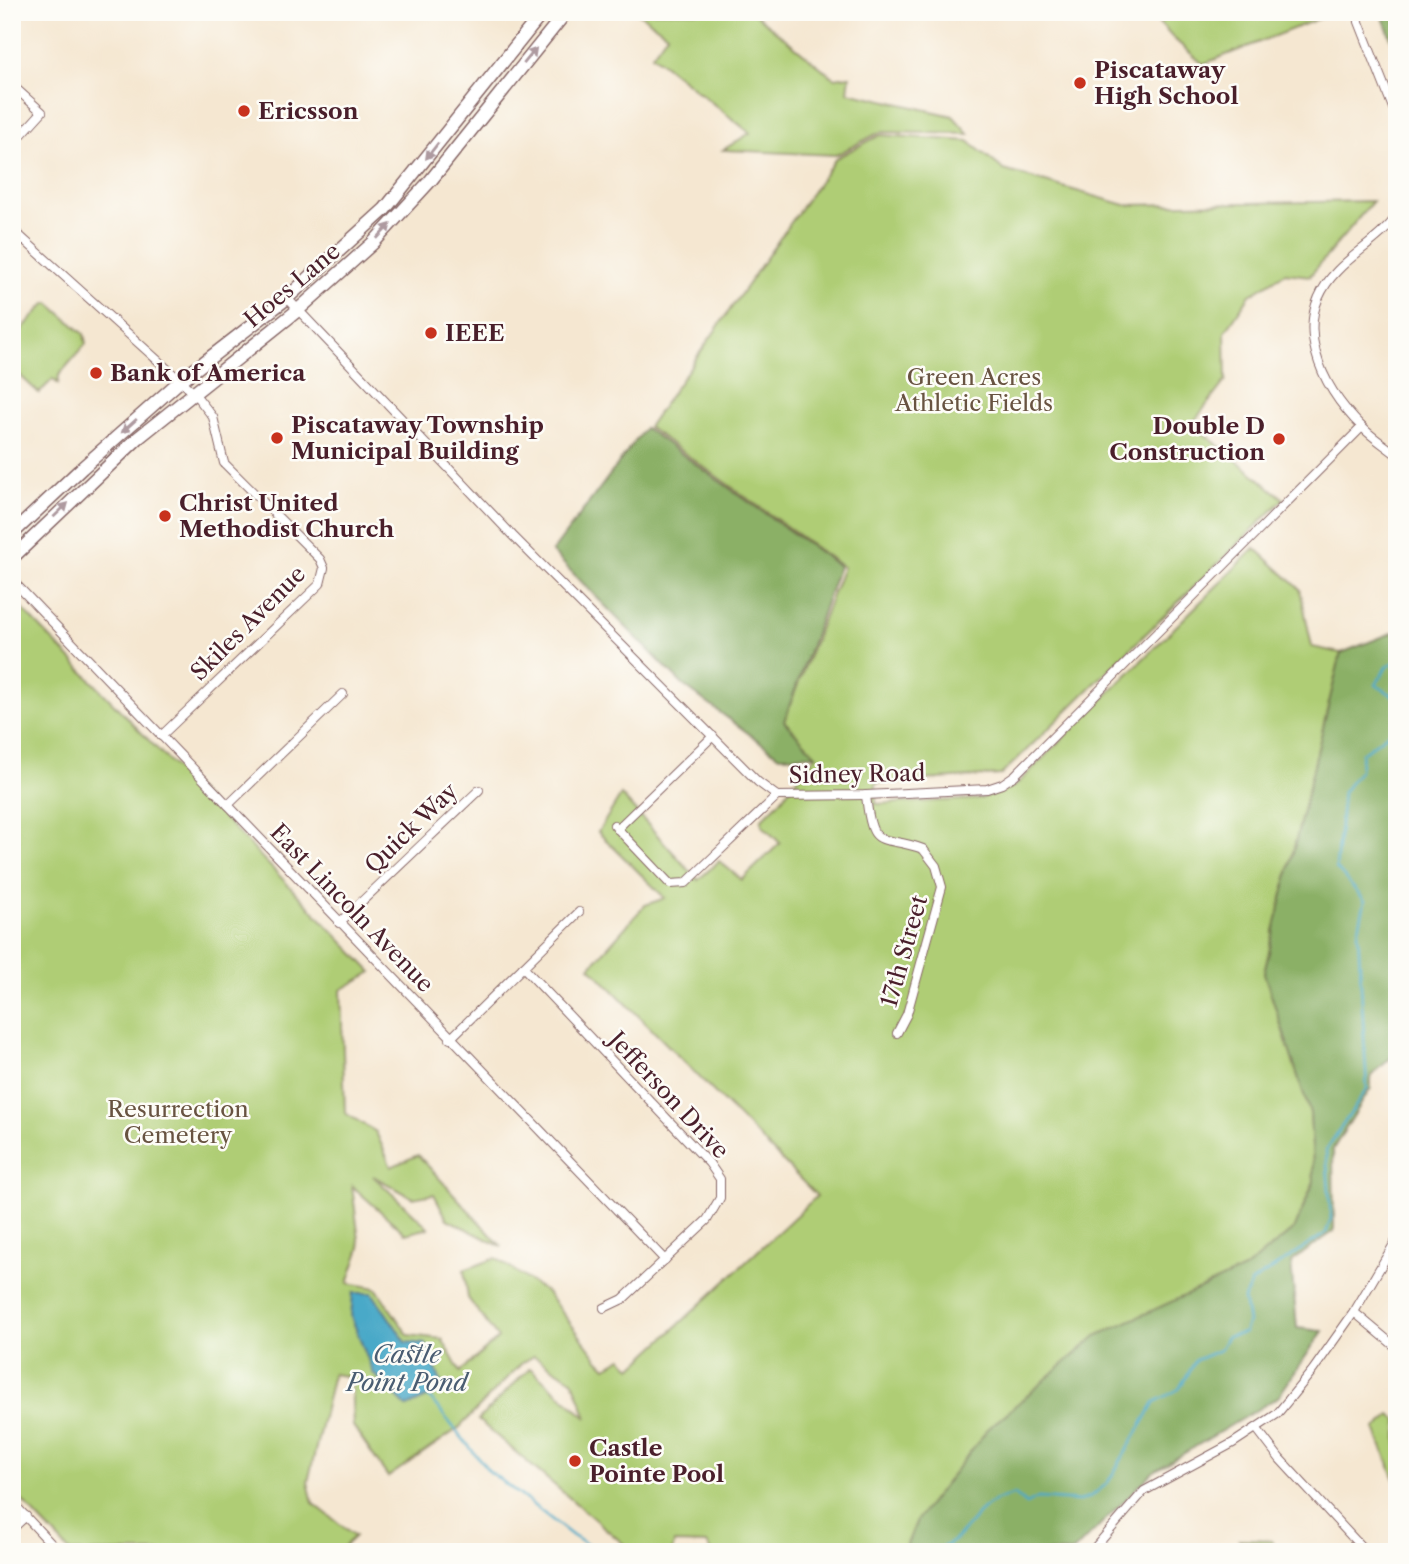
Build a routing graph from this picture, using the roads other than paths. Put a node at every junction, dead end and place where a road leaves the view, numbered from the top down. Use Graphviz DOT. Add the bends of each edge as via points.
graph roads {
  1 [pos="543,12"];
  2 [pos="566,12"];
  3 [pos="1358,12"];
  4 [pos="12,85"];
  5 [pos="1397,118"];
  6 [pos="12,145"];
  7 [pos="1397,216"];
  8 [pos="12,229"];
  9 [pos="287,298"];
  10 [pos="298,310"];
  11 [pos="180,381"];
  12 [pos="194,393"];
  13 [pos="1362,427"];
  14 [pos="1397,455"];
  15 [pos="12,534"];
  16 [pos="12,558"];
  17 [pos="12,580"];
  18 [pos="343,694"];
  19 [pos="162,736"];
  20 [pos="713,736"];
  21 [pos="479,790"];
  22 [pos="866,795"];
  23 [pos="778,796"];
  24 [pos="228,805"];
  25 [pos="579,912"];
  26 [pos="339,923"];
  27 [pos="523,967"];
  28 [pos="897,1033"];
  29 [pos="450,1039"];
  30 [pos="1397,1239"];
  31 [pos="1388,1256"];
  32 [pos="665,1260"];
  33 [pos="1397,1263"];
  34 [pos="604,1308"];
  35 [pos="1354,1312"];
  36 [pos="1397,1349"];
  37 [pos="1256,1429"];
  38 [pos="12,1502"];
  39 [pos="26,1516"];
  40 [pos="12,1529"];
  41 [pos="59,1552"];
  42 [pos="1091,1552"];
  43 [pos="1366,1552"];
  1 -- 9 [label="highway, Hoes Lane, one-way" via="385,209"];
  10 -- 2 [label="highway, Hoes Lane, one-way" via="401,214"];
  3 -- 5 [label="street"];
  4 -- 6 [label="street" via="42,112"];
  7 -- 13 [label="street" via="1337,271 1321,294 1314,317 1314,344 1324,376"];
  8 -- 11 [label="street, Skiles Avenue"];
  9 -- 10 [label="street, Sidney Road"];
  9 -- 11 [label="highway, Hoes Lane"];
  10 -- 12 [label="highway, Hoes Lane"];
  10 -- 20 [label="street, Sidney Road" via="513,536"];
  11 -- 12 [label="street, Skiles Avenue"];
  11 -- 15 [label="highway, Hoes Lane, one-way"];
  16 -- 12 [label="highway, Hoes Lane, one-way" via="138,438"];
  12 -- 19 [label="street, Skiles Avenue" via="213,417 224,463 324,568 320,584"];
  13 -- 14 [label="street"];
  13 -- 22 [label="street, Sidney Road" via="1015,775 987,789"];
  17 -- 19 [label="street, East Lincoln Avenue"];
  18 -- 24 [label="street"];
  19 -- 24 [label="street, East Lincoln Avenue"];
  20 -- 23 [label="street, Sidney Road"];
  20 -- 23 [label="street" via="616,827 670,884 686,883"];
  21 -- 26 [label="street, Quick Way"];
  22 -- 23 [label="street, Sidney Road"];
  22 -- 28 [label="street, 17th Street" via="875,833 888,842 923,849 936,866 942,887 907,1014"];
  24 -- 26 [label="street, East Lincoln Avenue"];
  25 -- 27 [label="street"];
  26 -- 29 [label="street, East Lincoln Avenue"];
  27 -- 29 [label="street"];
  27 -- 32 [label="street, Jefferson Drive" via="720,1179 720,1198 713,1211"];
  29 -- 32 [label="street, East Lincoln Avenue"];
  30 -- 31 [label="street"];
  31 -- 33 [label="street"];
  31 -- 35 [label="street"];
  32 -- 34 [label="street, Jefferson Drive" via="623,1299"];
  35 -- 36 [label="street"];
  35 -- 37 [label="street" via="1277,1414"];
  37 -- 42 [label="street" via="1143,1491"];
  37 -- 43 [label="street"];
  38 -- 39 [label="street"];
  39 -- 40 [label="street"];
  39 -- 41 [label="street"];
}
